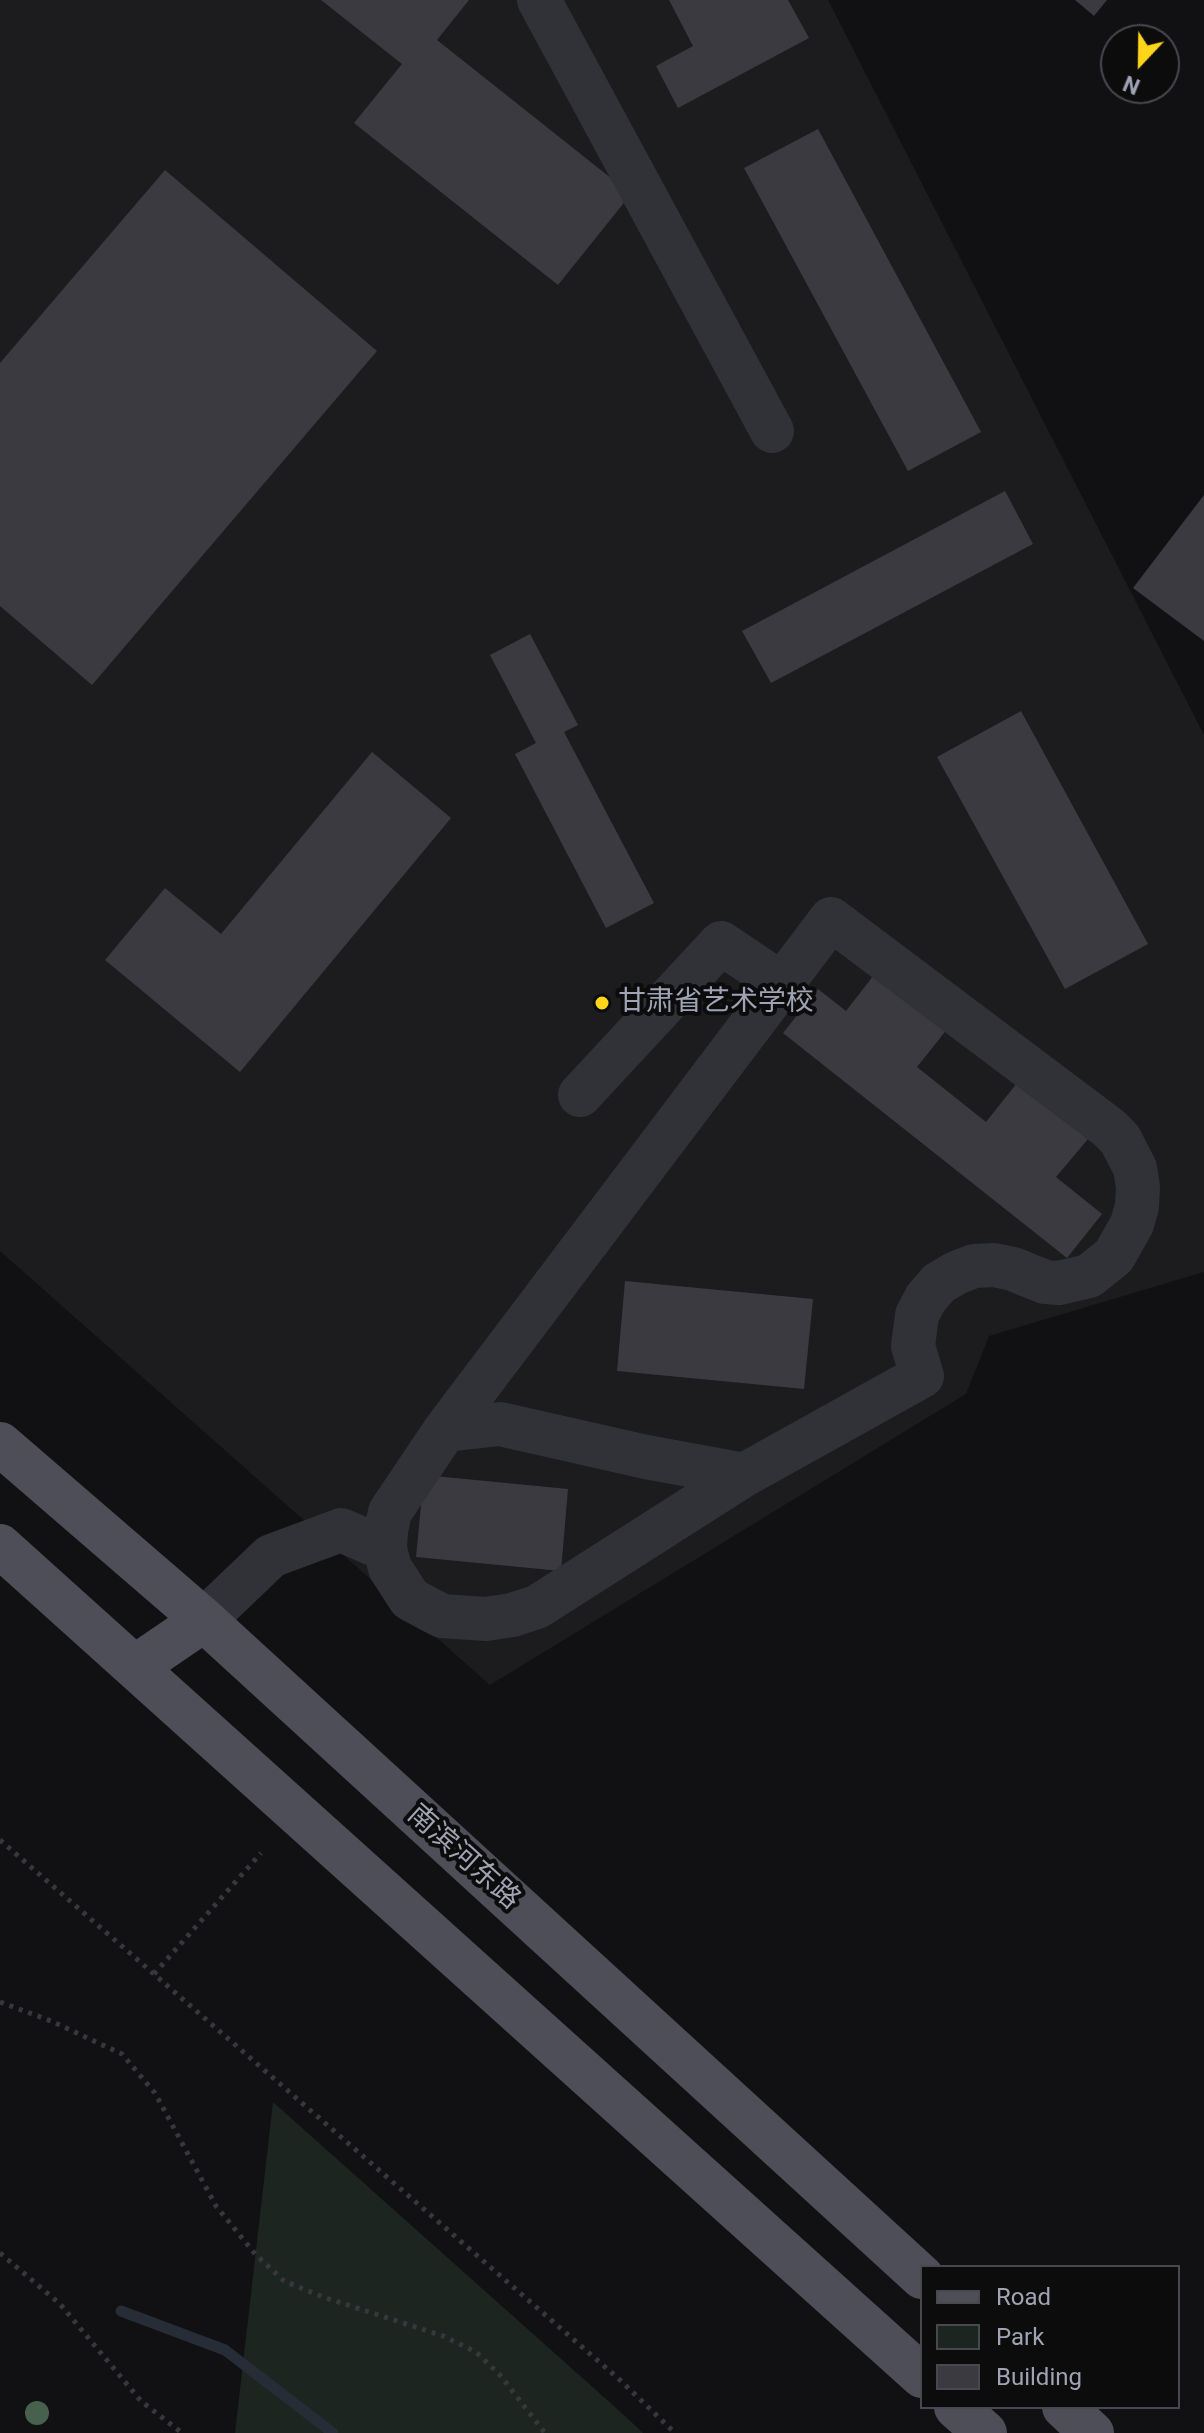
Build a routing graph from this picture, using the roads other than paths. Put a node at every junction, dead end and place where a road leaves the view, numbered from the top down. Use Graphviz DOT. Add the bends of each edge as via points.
graph roads {
  1 [pos="539,0"];
  2 [pos="772,431"];
  3 [pos="782,984"];
  4 [pos="580,1095"];
  5 [pos="445,1430"];
  6 [pos="0,1444"];
  7 [pos="744,1475"];
  8 [pos="0,1546"];
  9 [pos="385,1549"];
  10 [pos="204,1620"];
  11 [pos="135,1667"];
  12 [pos="920,2275"];
  13 [pos="920,2374"];
  14 [pos="958,2409"];
  15 [pos="1066,2409"];
  16 [pos="985,2433"];
  17 [pos="1092,2433"];
  1 -- 2 [label="lane"];
  3 -- 4 [label="lane" via="721,943"];
  3 -- 5 [label="lane"];
  3 -- 7 [label="lane" via="831,919 1109,1128 1135,1168 1137,1206 1114,1256 1089,1276 1045,1282 994,1265 974,1266 939,1283 926,1298 913,1331 922,1376"];
  5 -- 7 [label="lane" via="500,1424"];
  5 -- 9 [label="lane" via="390,1512"];
  6 -- 10 [label="main road, 南滨河东路"];
  7 -- 9 [label="lane" via="537,1607 512,1615 460,1618 425,1609 398,1585"];
  8 -- 11 [label="main road"];
  9 -- 10 [label="lane" via="341,1530 271,1556"];
  10 -- 11 [label="main road"];
  10 -- 12 [label="main road, 南滨河东路"];
  11 -- 13 [label="main road"];
  14 -- 16 [label="main road"];
  15 -- 17 [label="main road"];
}
